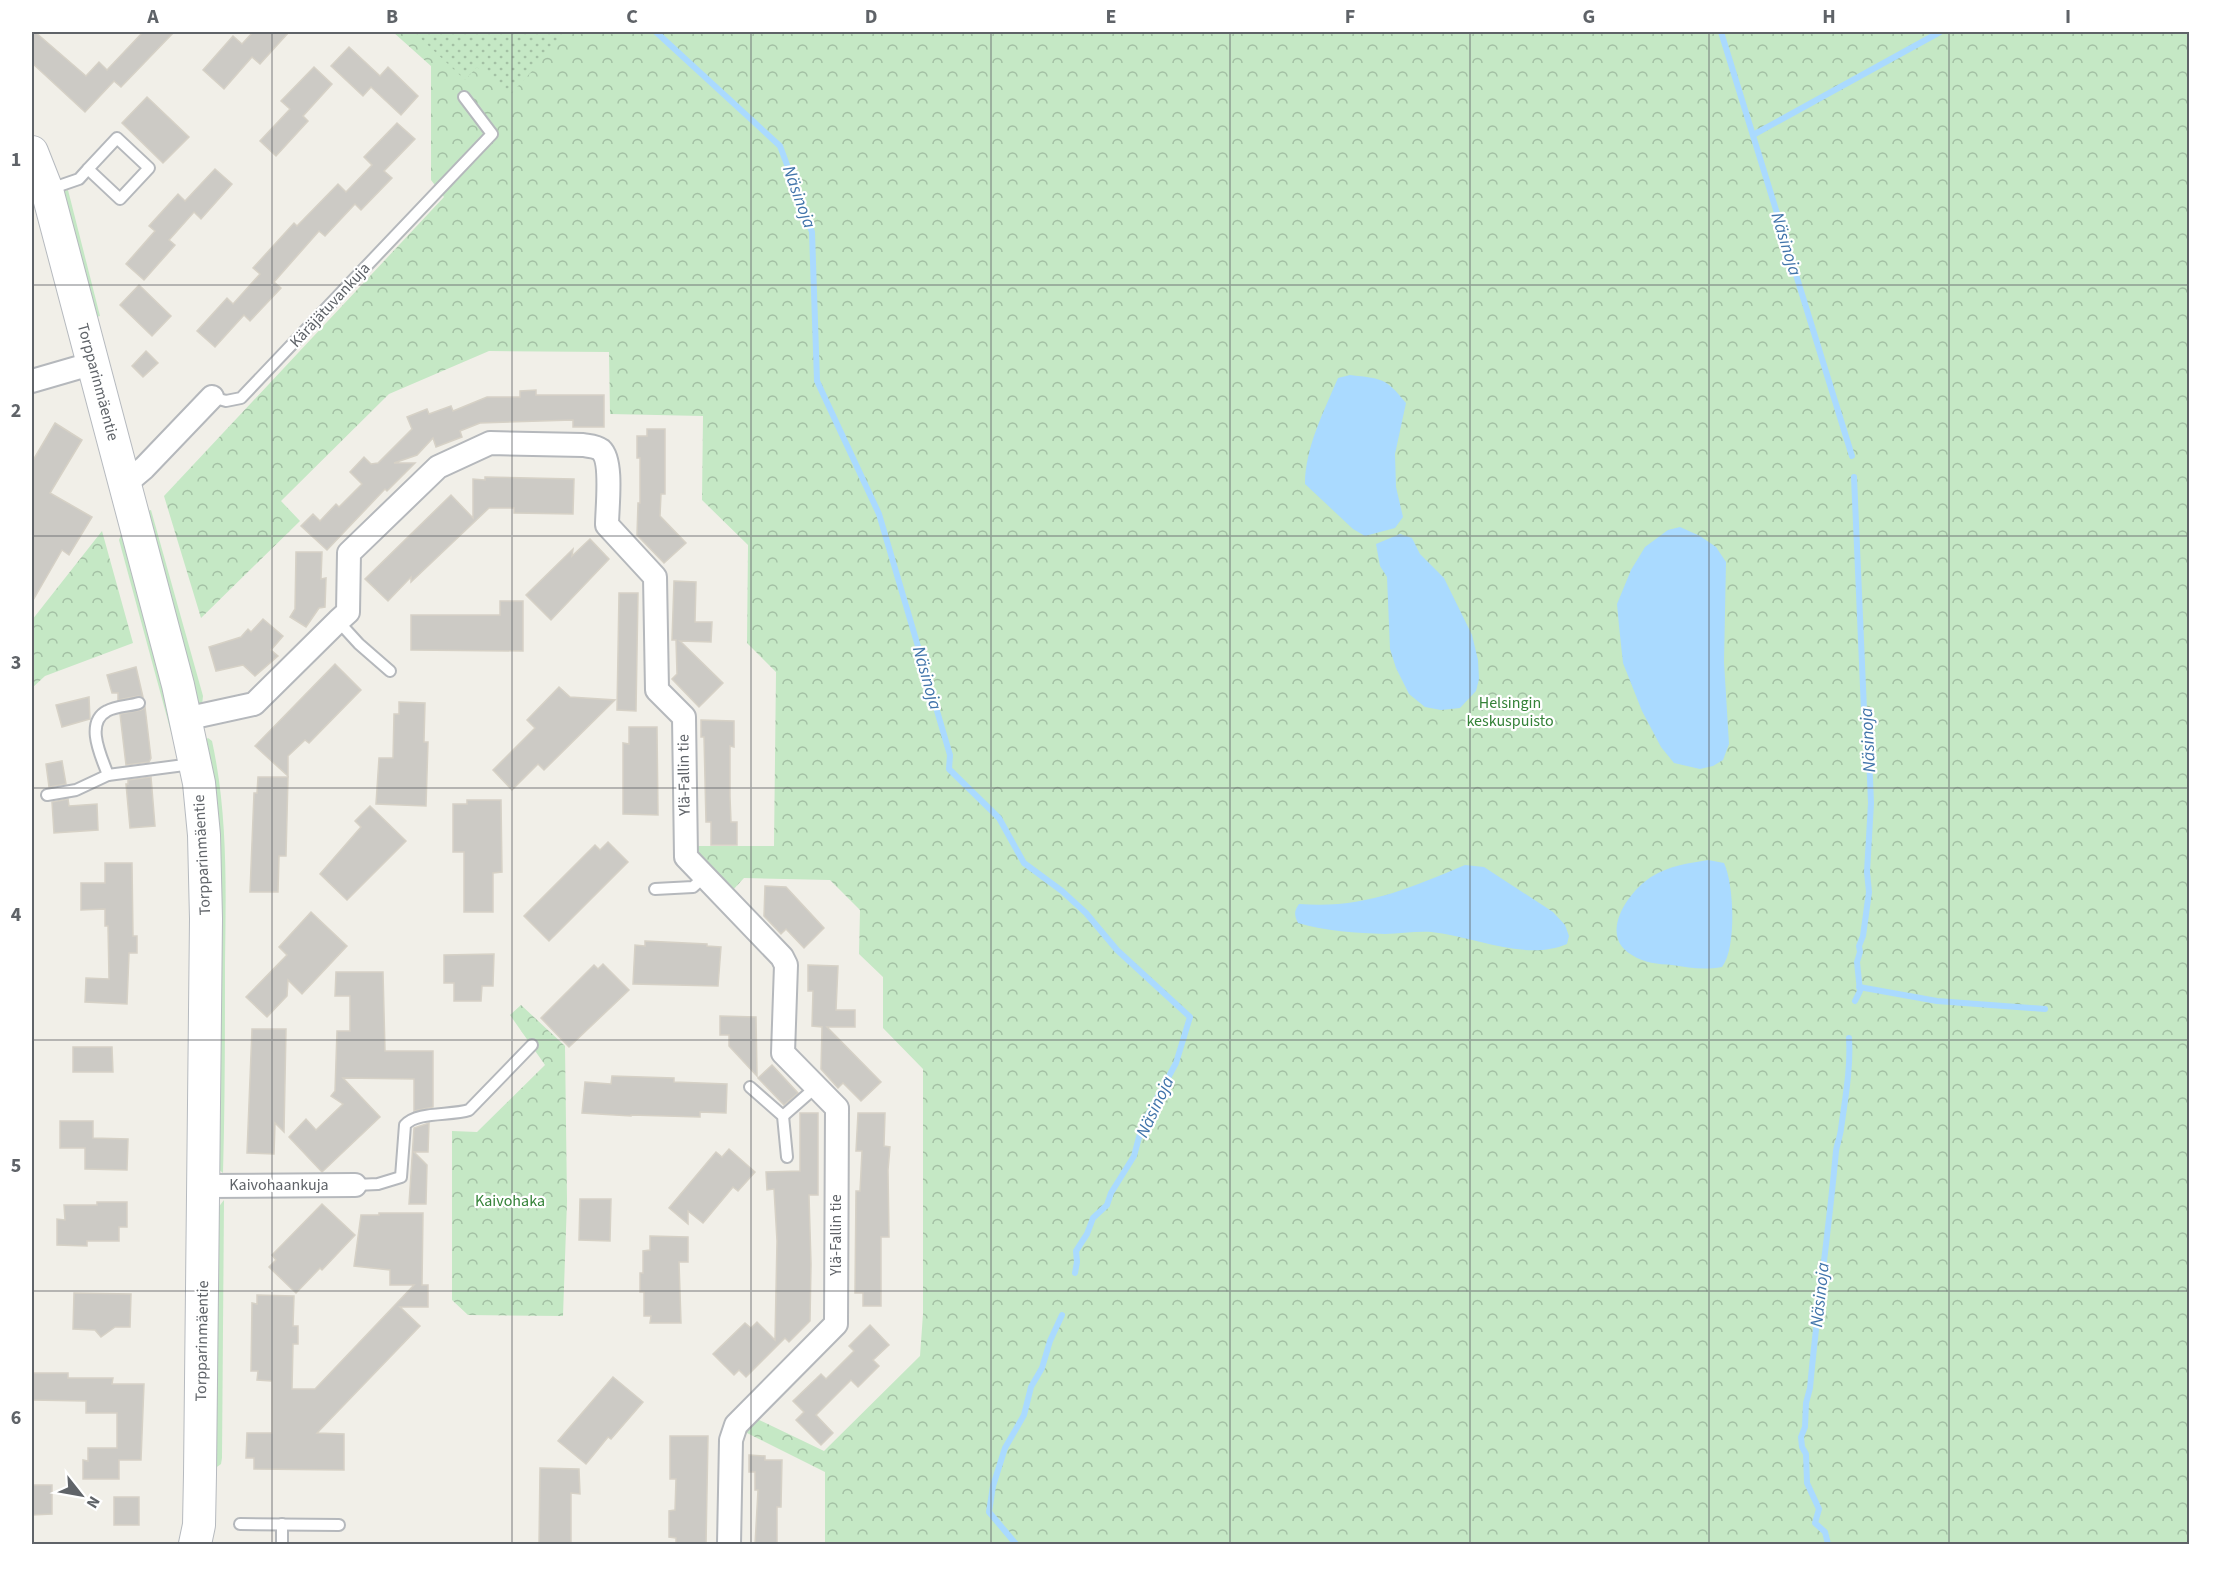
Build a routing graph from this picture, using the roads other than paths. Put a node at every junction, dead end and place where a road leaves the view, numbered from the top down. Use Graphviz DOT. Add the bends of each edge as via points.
graph roads {
  1 [pos="464,97"];
  2 [pos="32,152"];
  3 [pos="88,169"];
  4 [pos="47,190"];
  5 [pos="94,363"];
  6 [pos="32,381"];
  7 [pos="212,397"];
  8 [pos="125,484"];
  9 [pos="339,621"];
  10 [pos="390,670"];
  11 [pos="139,703"];
  12 [pos="185,719"];
  13 [pos="194,764"];
  14 [pos="108,775"];
  15 [pos="47,795"];
  16 [pos="705,876"];
  17 [pos="655,889"];
  18 [pos="532,1045"];
  19 [pos="816,1087"];
  20 [pos="750,1088"];
  21 [pos="783,1116"];
  22 [pos="788,1157"];
  23 [pos="355,1185"];
  24 [pos="204,1186"];
  25 [pos="240,1524"];
  26 [pos="282,1524"];
  27 [pos="339,1525"];
  28 [pos="195,1545"];
  29 [pos="282,1545"];
  30 [pos="729,1545"];
  1 -- 7 [label="lane, Käräjätuvankuja" via="492,134 242,398 226,401"];
  2 -- 4 [label="street, Torpparinmäentie"];
  3 -- 3 [label="lane" via="117,138 149,168 120,199"];
  3 -- 4 [label="lane" via="79,179"];
  4 -- 5 [label="street, Torpparinmäentie"];
  5 -- 6 [label="street"];
  5 -- 8 [label="street, Torpparinmäentie"];
  7 -- 8 [label="street, Käräjätuvankuja"];
  8 -- 12 [label="street, Torpparinmäentie"];
  9 -- 10 [label="lane"];
  9 -- 12 [label="street, Ylä-Fallin tie" via="254,704"];
  9 -- 16 [label="street, Ylä-Fallin tie" via="348,612 349,553 438,467 490,443 583,445 601,451 608,464 607,525 654,577 657,690 684,717 686,856"];
  11 -- 14 [label="lane" via="107,711 98,723 94,733"];
  12 -- 13 [label="street, Torpparinmäentie"];
  13 -- 14 [label="lane"];
  13 -- 24 [label="street, Torpparinmäentie" via="204,835 206,919"];
  14 -- 15 [label="lane" via="76,790"];
  16 -- 17 [label="lane" via="693,887"];
  16 -- 19 [label="street, Ylä-Fallin tie" via="782,957 786,965 783,1053"];
  18 -- 23 [label="lane" via="469,1110 410,1120 405,1125 401,1177"];
  19 -- 21 [label="lane"];
  19 -- 30 [label="street, Ylä-Fallin tie" via="837,1108 836,1324 736,1425 731,1440"];
  20 -- 21 [label="lane"];
  21 -- 22 [label="lane"];
  23 -- 24 [label="street, Kaivohaankuja"];
  24 -- 28 [label="street, Torpparinmäentie" via="199,1525"];
  25 -- 26 [label="lane"];
  26 -- 27 [label="lane"];
  26 -- 29 [label="lane"];
}
